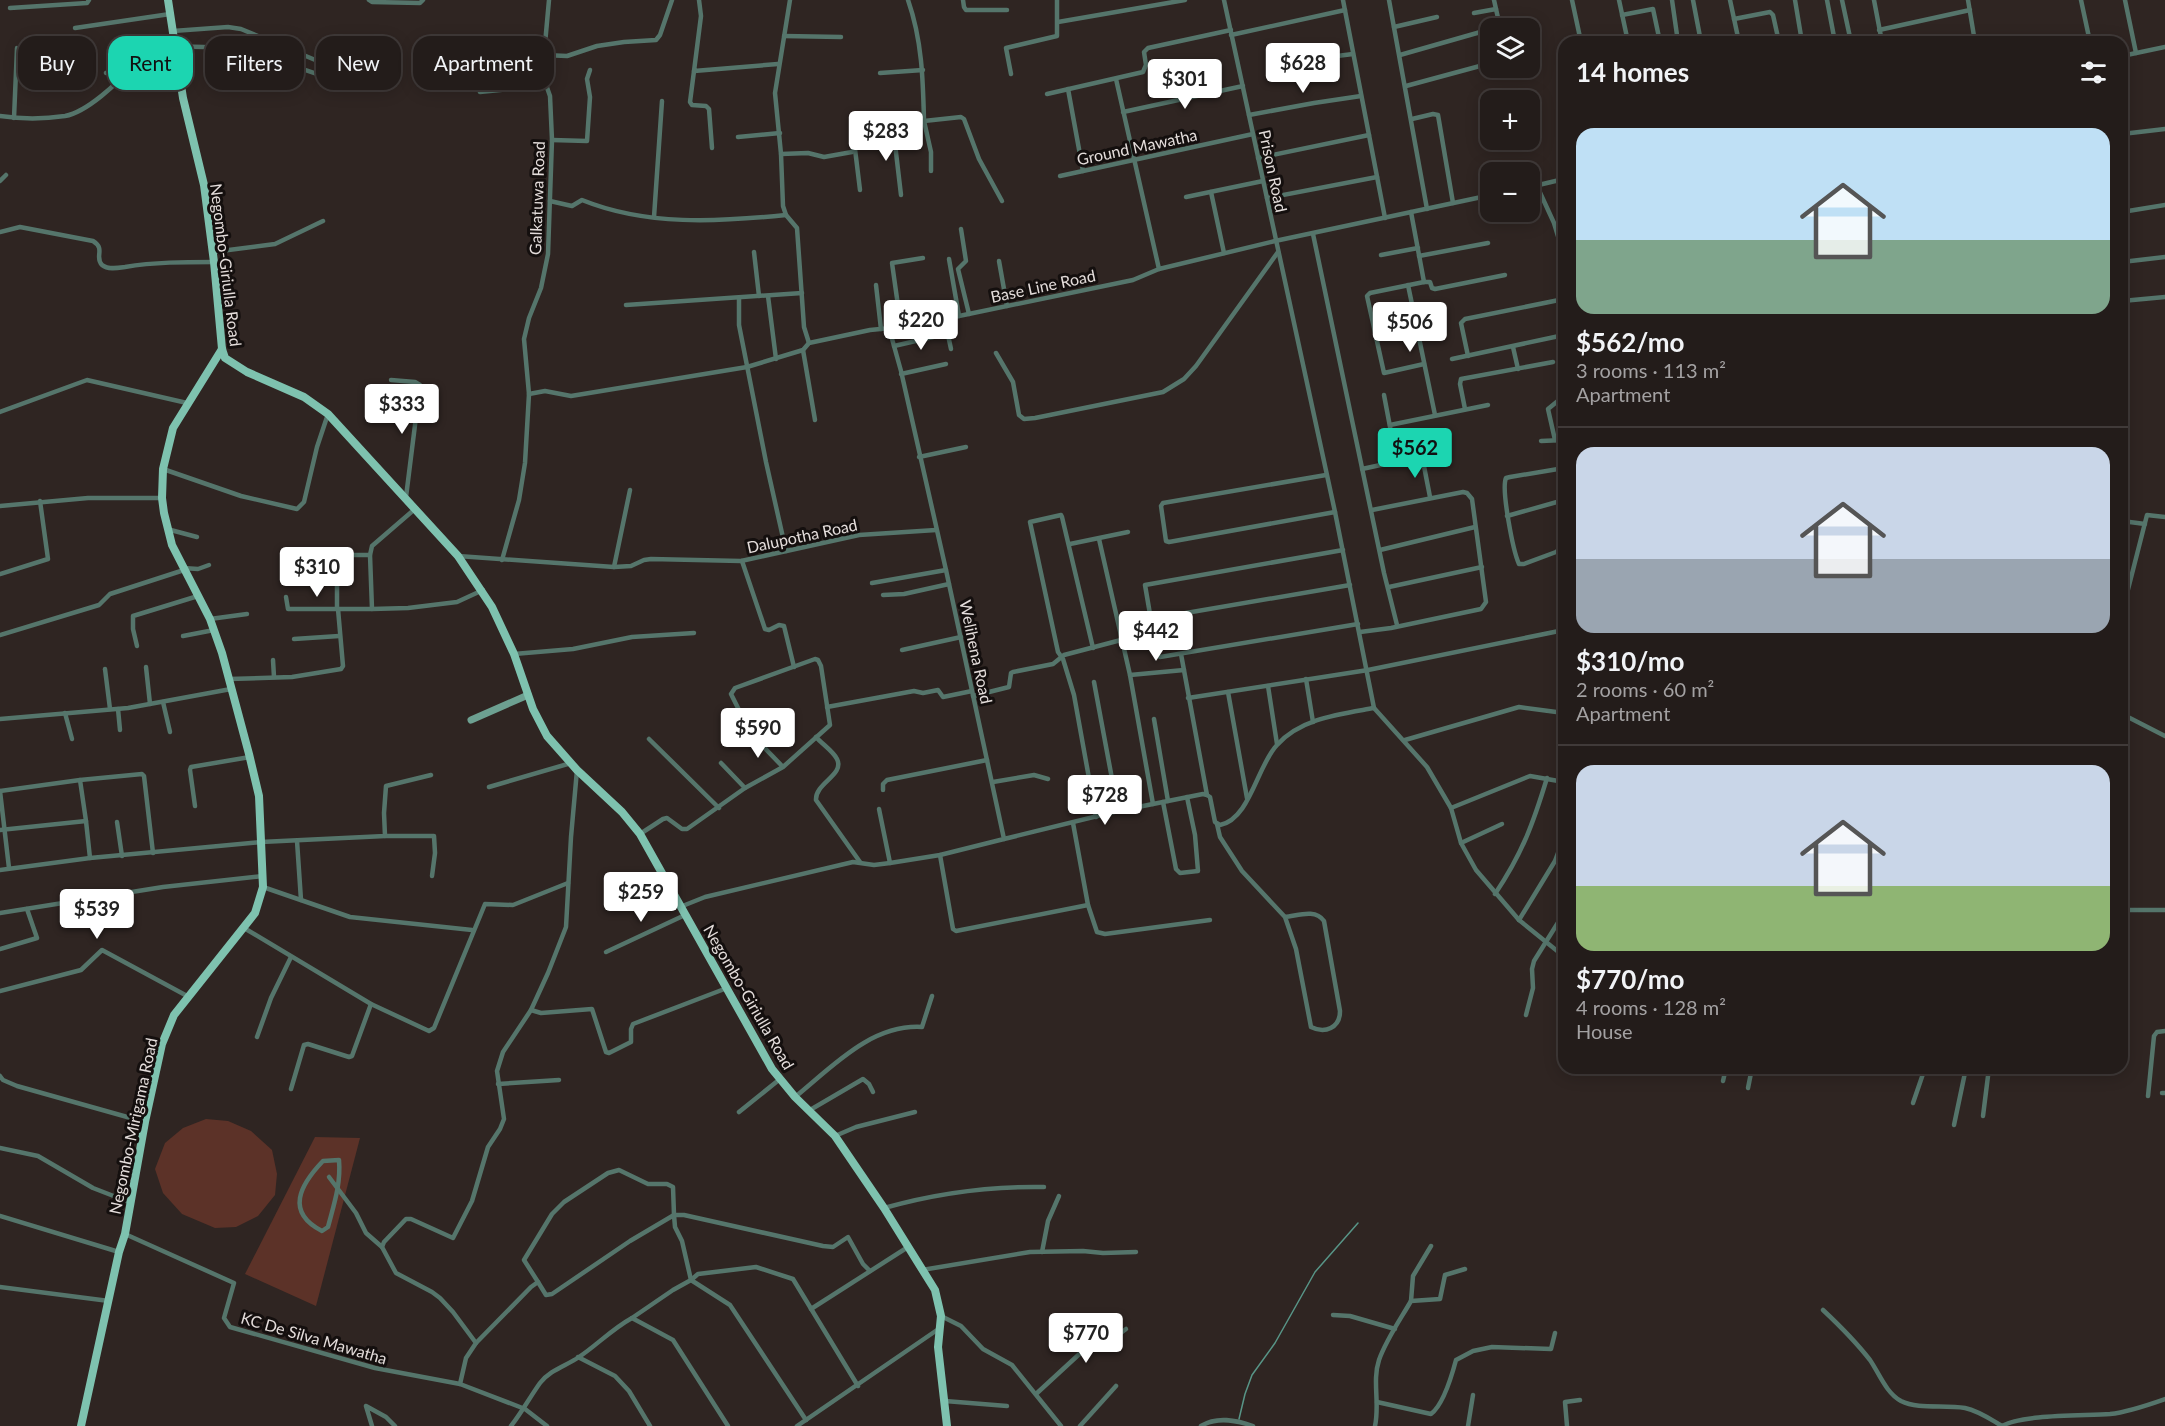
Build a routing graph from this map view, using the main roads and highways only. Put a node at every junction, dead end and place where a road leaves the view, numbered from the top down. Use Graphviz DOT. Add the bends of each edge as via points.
graph roads {
  1 [pos="168,0"];
  2 [pos="222,349"];
  3 [pos="81,1426"];
  4 [pos="947,1426"];
  1 -- 2 [label="main road, Negombo-Giriulla Road" via="183,98 204,185"];
  2 -- 3 [label="main road, Negombo-Mirigama Road" via="173,428 163,469 162,498 172,545 214,630 250,757 259,796 263,886 255,913 174,1015 162,1044"];
  2 -- 4 [label="main road, Negombo-Giriulla Road" via="225,358 247,372 304,398 328,414 416,508 483,590 547,736 640,834 772,1069 835,1136 934,1290 941,1316 938,1347"];
}
